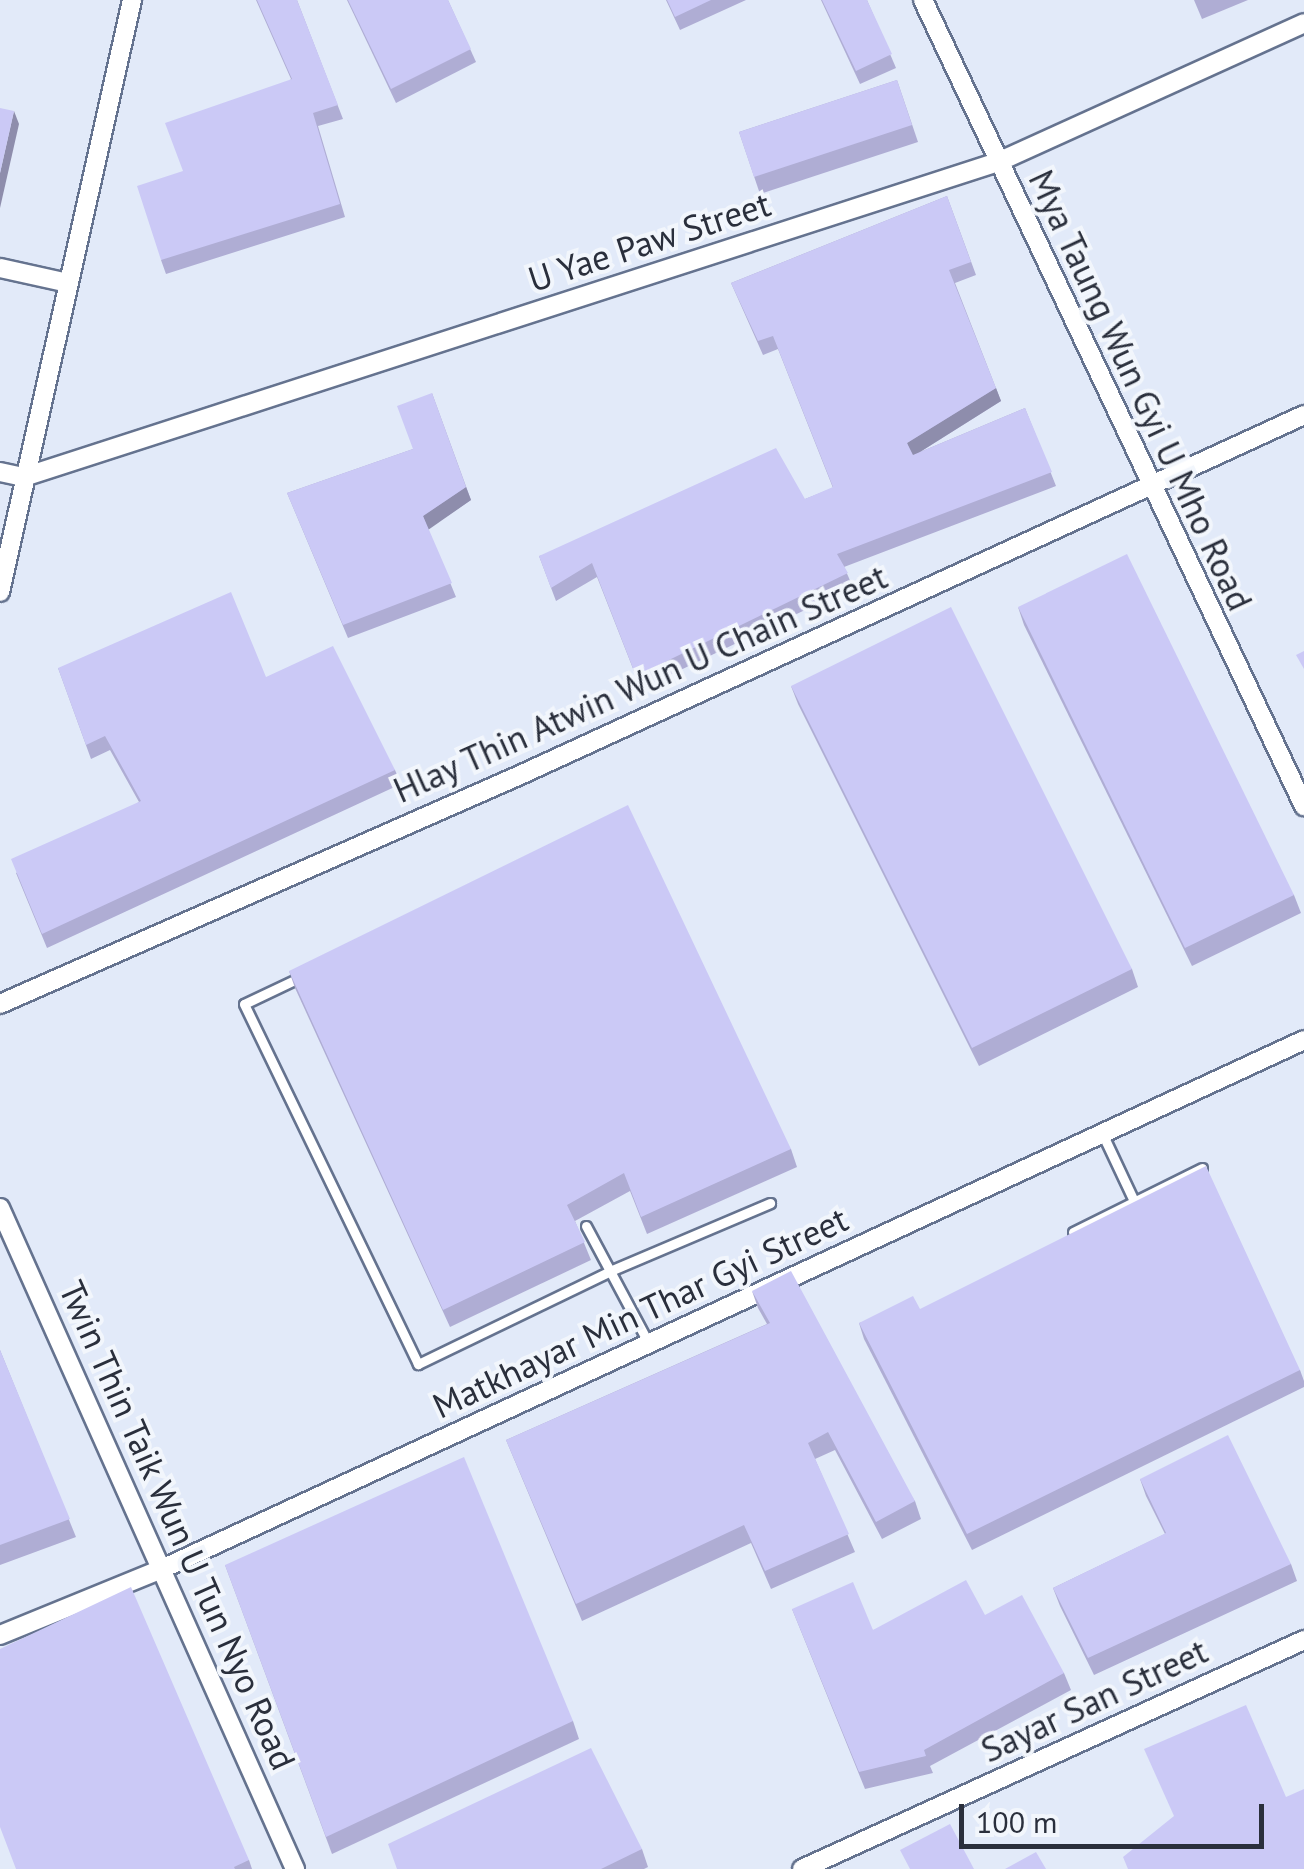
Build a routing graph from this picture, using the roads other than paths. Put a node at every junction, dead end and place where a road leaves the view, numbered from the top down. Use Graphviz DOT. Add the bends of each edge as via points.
graph roads {
  1 [pos="132,0"];
  2 [pos="922,0"];
  3 [pos="1304,23"];
  4 [pos="998,162"];
  5 [pos="0,268"];
  6 [pos="68,283"];
  7 [pos="1304,416"];
  8 [pos="0,472"];
  9 [pos="24,477"];
  10 [pos="1148,487"];
  11 [pos="0,592"];
  12 [pos="1304,806"];
  13 [pos="310,972"];
  14 [pos="0,1004"];
  15 [pos="1304,1040"];
  16 [pos="1102,1133"];
  17 [pos="1202,1168"];
  18 [pos="1134,1201"];
  19 [pos="770,1203"];
  20 [pos="0,1208"];
  21 [pos="586,1226"];
  22 [pos="1073,1232"];
  23 [pos="610,1270"];
  24 [pos="648,1344"];
  25 [pos="164,1568"];
  26 [pos="0,1635"];
  27 [pos="1304,1640"];
  28 [pos="294,1869"];
  29 [pos="802,1869"];
  1 -- 6 [label="street"];
  2 -- 4 [label="street, Mya Taung Wun Gyi U Mho Road"];
  3 -- 4 [label="street, U Yae Paw Street"];
  4 -- 9 [label="street, U Yae Paw Street"];
  4 -- 10 [label="street, Mya Taung Wun Gyi U Mho Road"];
  5 -- 6 [label="street"];
  6 -- 9 [label="street"];
  7 -- 10 [label="street, Hlay Thin Atwin Wun U Chain Street"];
  8 -- 9 [label="street, U Yae Paw Street"];
  9 -- 11 [label="street"];
  10 -- 12 [label="street, Mya Taung Wun Gyi U Mho Road"];
  10 -- 14 [label="street, Hlay Thin Atwin Wun U Chain Street"];
  13 -- 23 [label="lane" via="244,1004 418,1364"];
  15 -- 16 [label="street, Matkhayar Min Thar Gyi Street"];
  16 -- 18 [label="lane"];
  16 -- 24 [label="street, Matkhayar Min Thar Gyi Street"];
  17 -- 18 [label="lane"];
  18 -- 22 [label="lane"];
  19 -- 23 [label="lane"];
  20 -- 25 [label="street, Twin Thin Taik Wun U Tun Nyo Road"];
  21 -- 23 [label="lane"];
  23 -- 24 [label="lane"];
  24 -- 25 [label="street, Matkhayar Min Thar Gyi Street"];
  25 -- 26 [label="street, Matkhayar Min Thar Gyi Street"];
  25 -- 28 [label="street, Twin Thin Taik Wun U Tun Nyo Road"];
  27 -- 29 [label="street, Sayar San Street"];
}
